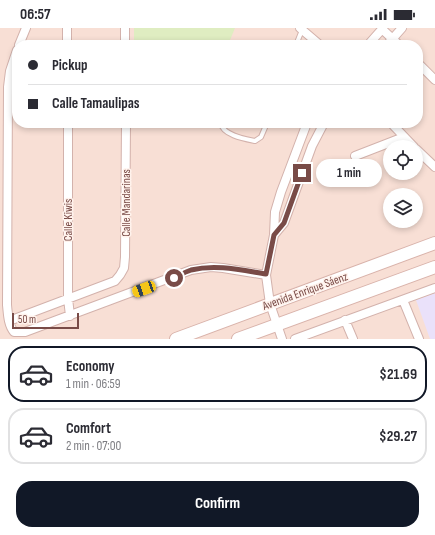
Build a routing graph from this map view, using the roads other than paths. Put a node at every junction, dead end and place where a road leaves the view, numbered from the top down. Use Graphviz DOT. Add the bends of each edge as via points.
graph roads {
  1 [pos="26,28"];
  2 [pos="67,28"];
  3 [pos="125,28"];
  4 [pos="382,28"];
  5 [pos="402,28"];
  6 [pos="301,29"];
  7 [pos="21,40"];
  8 [pos="67,40"];
  9 [pos="126,40"];
  10 [pos="298,40"];
  11 [pos="314,40"];
  12 [pos="372,40"];
  13 [pos="389,40"];
  14 [pos="392,40"];
  15 [pos="12,65"];
  16 [pos="423,68"];
  17 [pos="435,80"];
  18 [pos="68,128"];
  19 [pos="126,128"];
  20 [pos="223,128"];
  21 [pos="265,128"];
  22 [pos="305,128"];
  23 [pos="321,128"];
  24 [pos="396,128"];
  25 [pos="404,137"];
  26 [pos="407,140"];
  27 [pos="355,156"];
  28 [pos="423,156"];
  29 [pos="435,167"];
  30 [pos="274,235"];
  31 [pos="435,244"];
  32 [pos="435,267"];
  33 [pos="266,274"];
  34 [pos="435,288"];
  35 [pos="68,298"];
  36 [pos="403,300"];
  37 [pos="270,304"];
  38 [pos="70,316"];
  39 [pos="345,320"];
  40 [pos="9,321"];
  41 [pos="276,325"];
  42 [pos="176,339"];
  43 [pos="238,339"];
  44 [pos="282,339"];
  45 [pos="294,339"];
  46 [pos="352,339"];
  47 [pos="419,339"];
  1 -- 7 [label="street"];
  2 -- 8 [label="street"];
  3 -- 9 [label="street"];
  4 -- 12 [label="street"];
  4 -- 13 [label="street"];
  5 -- 14 [label="street"];
  6 -- 10 [label="lane"];
  6 -- 11 [label="street"];
  15 -- 40 [label="street" via="8,87"];
  16 -- 17 [label="street"];
  18 -- 35 [label="street, Calle Kiwis"];
  19 -- 35 [label="street, Calle Mandarinas" via="124,268 115,281"];
  20 -- 21 [label="lane" via="225,131 255,141 261,137"];
  22 -- 30 [label="street" via="277,203"];
  23 -- 30 [label="street" via="312,146 284,223"];
  24 -- 25 [label="street"];
  25 -- 26 [label="street"];
  25 -- 27 [label="street"];
  28 -- 29 [label="street"];
  30 -- 33 [label="street"];
  31 -- 37 [label="street, Avenida Enrique Sáenz"];
  32 -- 41 [label="street, Avenida Enrique Sáenz"];
  33 -- 37 [label="street"];
  33 -- 38 [label="street" via="212,267 191,270"];
  34 -- 36 [label="street"];
  35 -- 38 [label="street, Calle Kiwis"];
  35 -- 40 [label="street"];
  36 -- 39 [label="street"];
  36 -- 47 [label="street"];
  37 -- 41 [label="street"];
  37 -- 42 [label="street, Avenida Enrique Sáenz"];
  38 -- 40 [label="street" via="20,333 11,329"];
  39 -- 45 [label="street"];
  39 -- 46 [label="street"];
  41 -- 43 [label="street, Avenida Enrique Sáenz"];
  41 -- 44 [label="street"];
}
